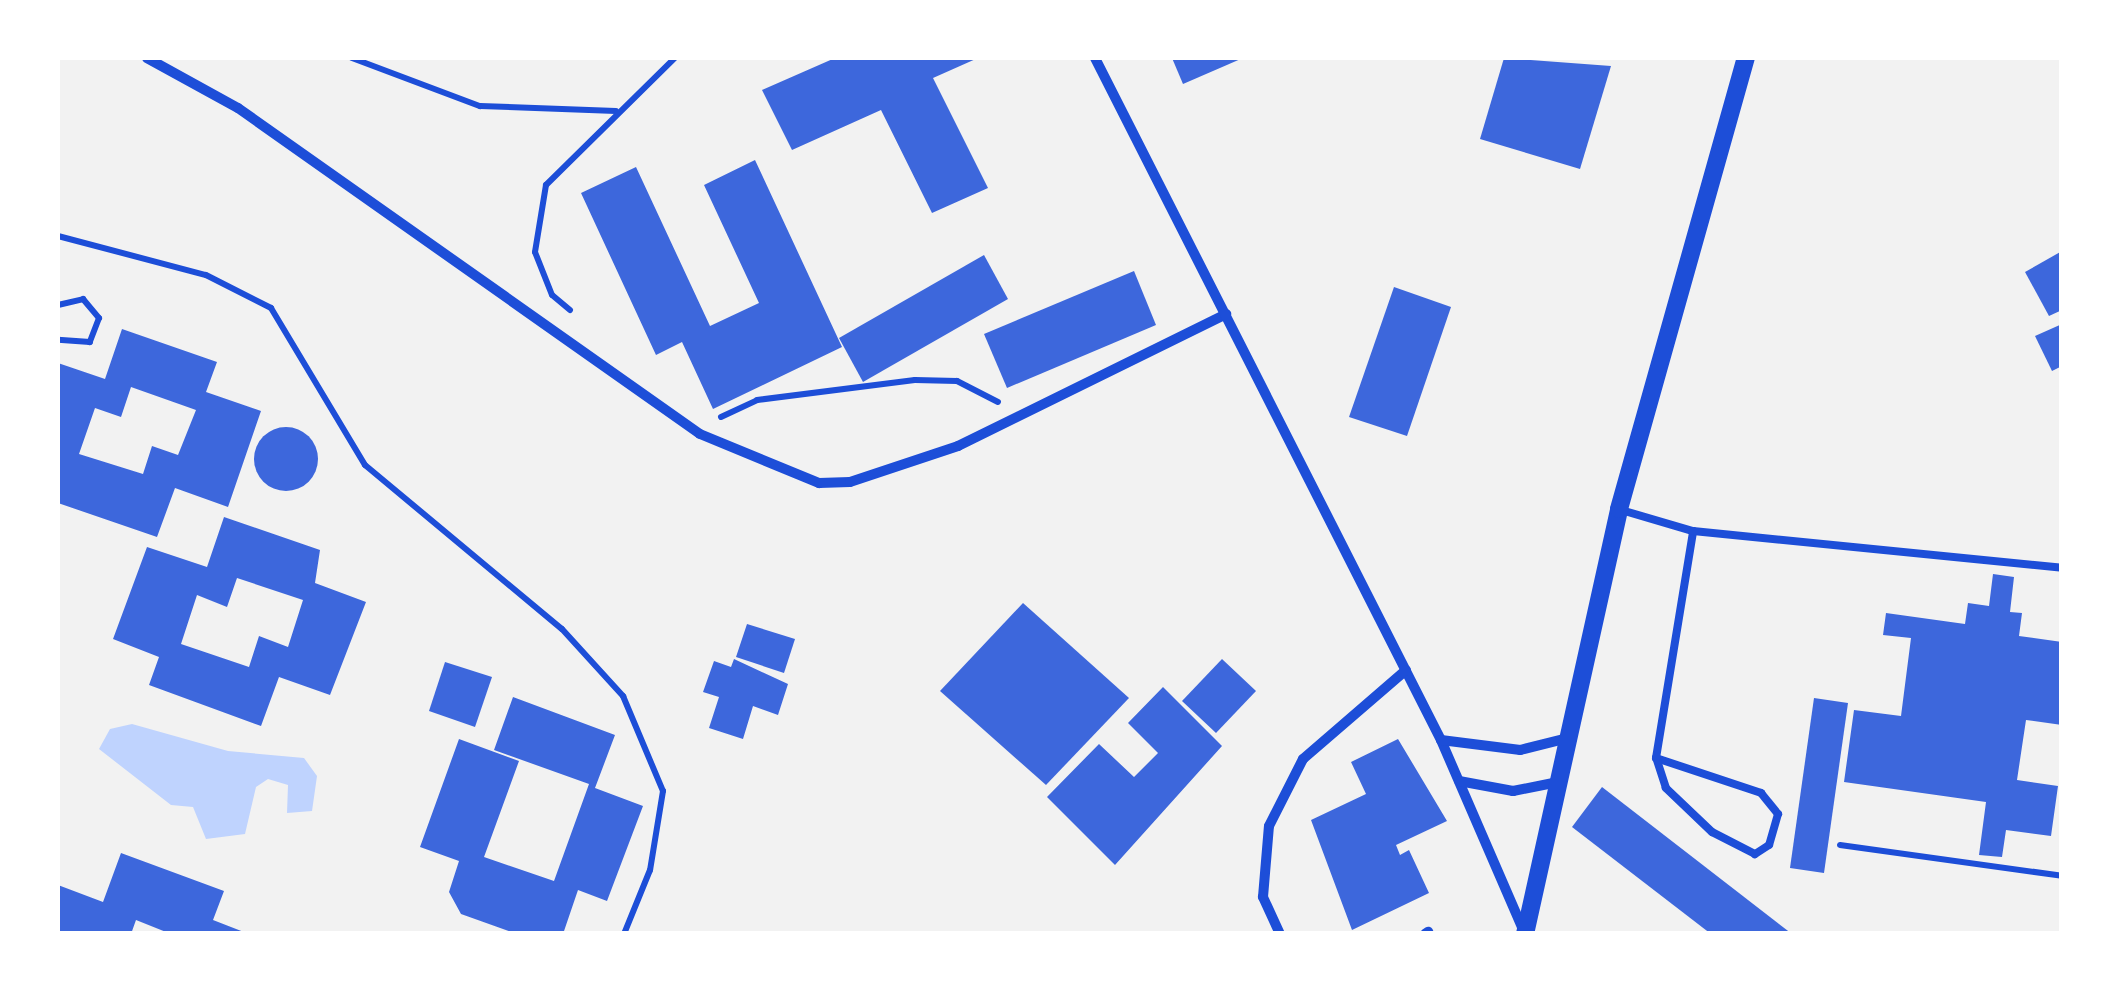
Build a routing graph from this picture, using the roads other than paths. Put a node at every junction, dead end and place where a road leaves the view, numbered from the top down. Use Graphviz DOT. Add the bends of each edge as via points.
graph roads {
  1 [pos="147,58"];
  2 [pos="1095,58"];
  3 [pos="1746,58"];
  4 [pos="1226,314"];
  5 [pos="1619,510"];
  6 [pos="1693,531"];
  7 [pos="2062,568"];
  8 [pos="1406,670"];
  9 [pos="1568,738"];
  10 [pos="1441,740"];
  11 [pos="1656,758"];
  12 [pos="1459,781"];
  13 [pos="1558,782"];
  14 [pos="1525,933"];
  15 [pos="1280,934"];
  1 -- 4 [label="street" via="238,108 691,426 819,483 850,482 1020,416"];
  2 -- 4 [label="street"];
  3 -- 5 [label="street"];
  4 -- 8 [label="street"];
  5 -- 6 [label="lane"];
  5 -- 9 [label="street"];
  6 -- 7 [label="lane"];
  6 -- 11 [label="lane"];
  8 -- 10 [label="street"];
  8 -- 15 [label="street" via="1302,759 1269,826 1263,897"];
  9 -- 10 [label="street" via="1520,750"];
  9 -- 13 [label="street"];
  10 -- 12 [label="street"];
  11 -- 11 [label="lane" via="1761,792 1778,814 1769,845 1755,854 1712,832 1666,788"];
  12 -- 13 [label="street" via="1513,791"];
  12 -- 14 [label="street"];
  13 -- 14 [label="street"];
}
